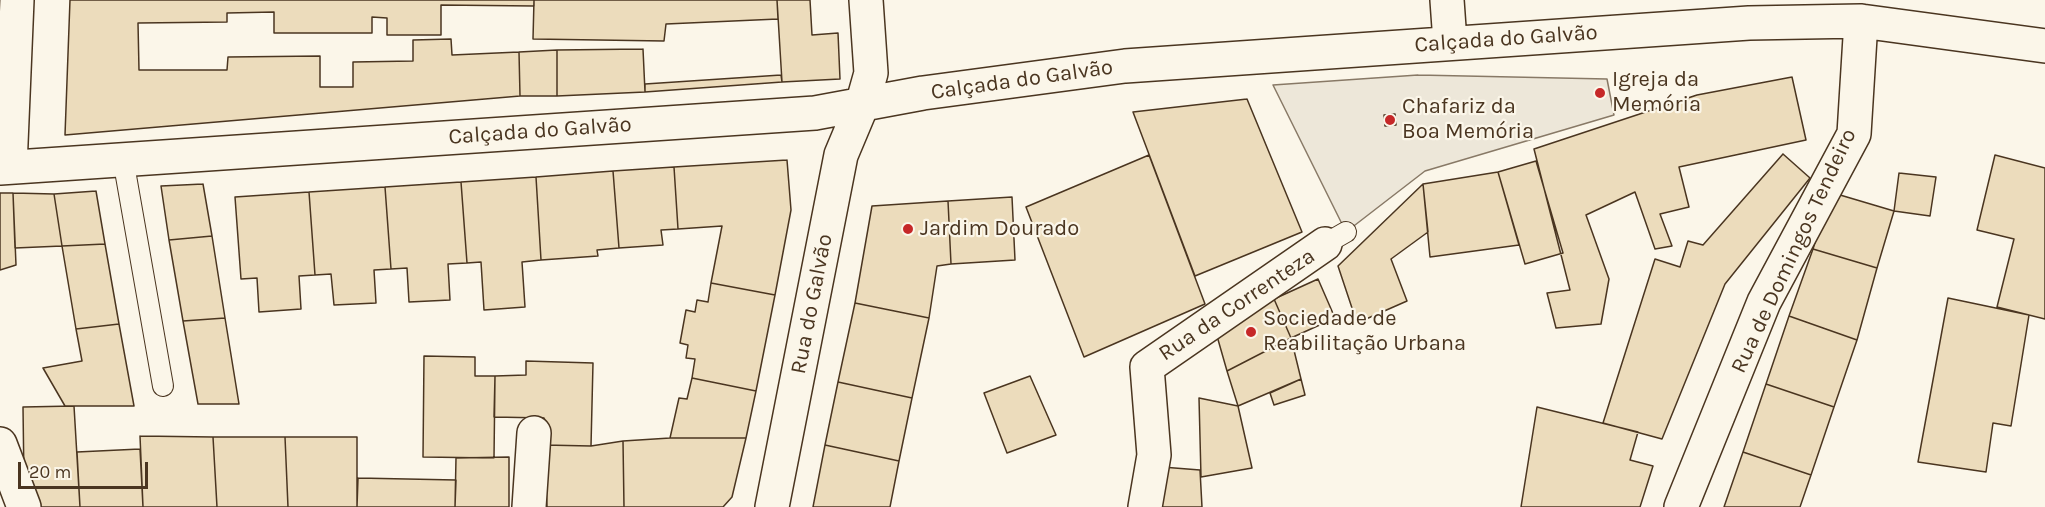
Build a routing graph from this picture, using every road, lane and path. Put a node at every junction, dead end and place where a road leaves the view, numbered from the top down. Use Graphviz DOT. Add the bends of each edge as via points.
graph roads {
  1 [pos="17,0"];
  2 [pos="866,0"];
  3 [pos="1447,0"];
  4 [pos="1854,11"];
  5 [pos="1450,42"];
  6 [pos="2045,46"];
  7 [pos="862,105"];
  8 [pos="123,159"];
  9 [pos="5,167"];
  10 [pos="1335,238"];
  11 [pos="164,386"];
  12 [pos="534,433"];
  13 [pos="0,444"];
  14 [pos="24,507"];
  15 [pos="529,507"];
  16 [pos="772,507"];
  17 [pos="1145,507"];
  18 [pos="1681,507"];
  1 -- 9 [label="street"];
  2 -- 7 [label="street, Rua do Galvão" via="871,73"];
  3 -- 5 [label="street"];
  4 -- 5 [label="street, Calçada do Galvão" via="1749,23"];
  4 -- 6 [label="street, Calçada do Galvão"];
  4 -- 18 [label="street, Rua de Domingos Tendeiro" via="1854,134 1764,302"];
  5 -- 7 [label="street, Calçada do Galvão" via="1125,66"];
  7 -- 8 [label="street, Calçada do Galvão" via="815,112"];
  7 -- 16 [label="street, Rua do Galvão" via="841,155"];
  8 -- 9 [label="street, Calçada do Galvão"];
  8 -- 11 [label="lane"];
  10 -- 17 [label="street, Rua da Correnteza" via="1147,366 1154,455"];
  12 -- 15 [label="street"];
  13 -- 14 [label="street"];
}
